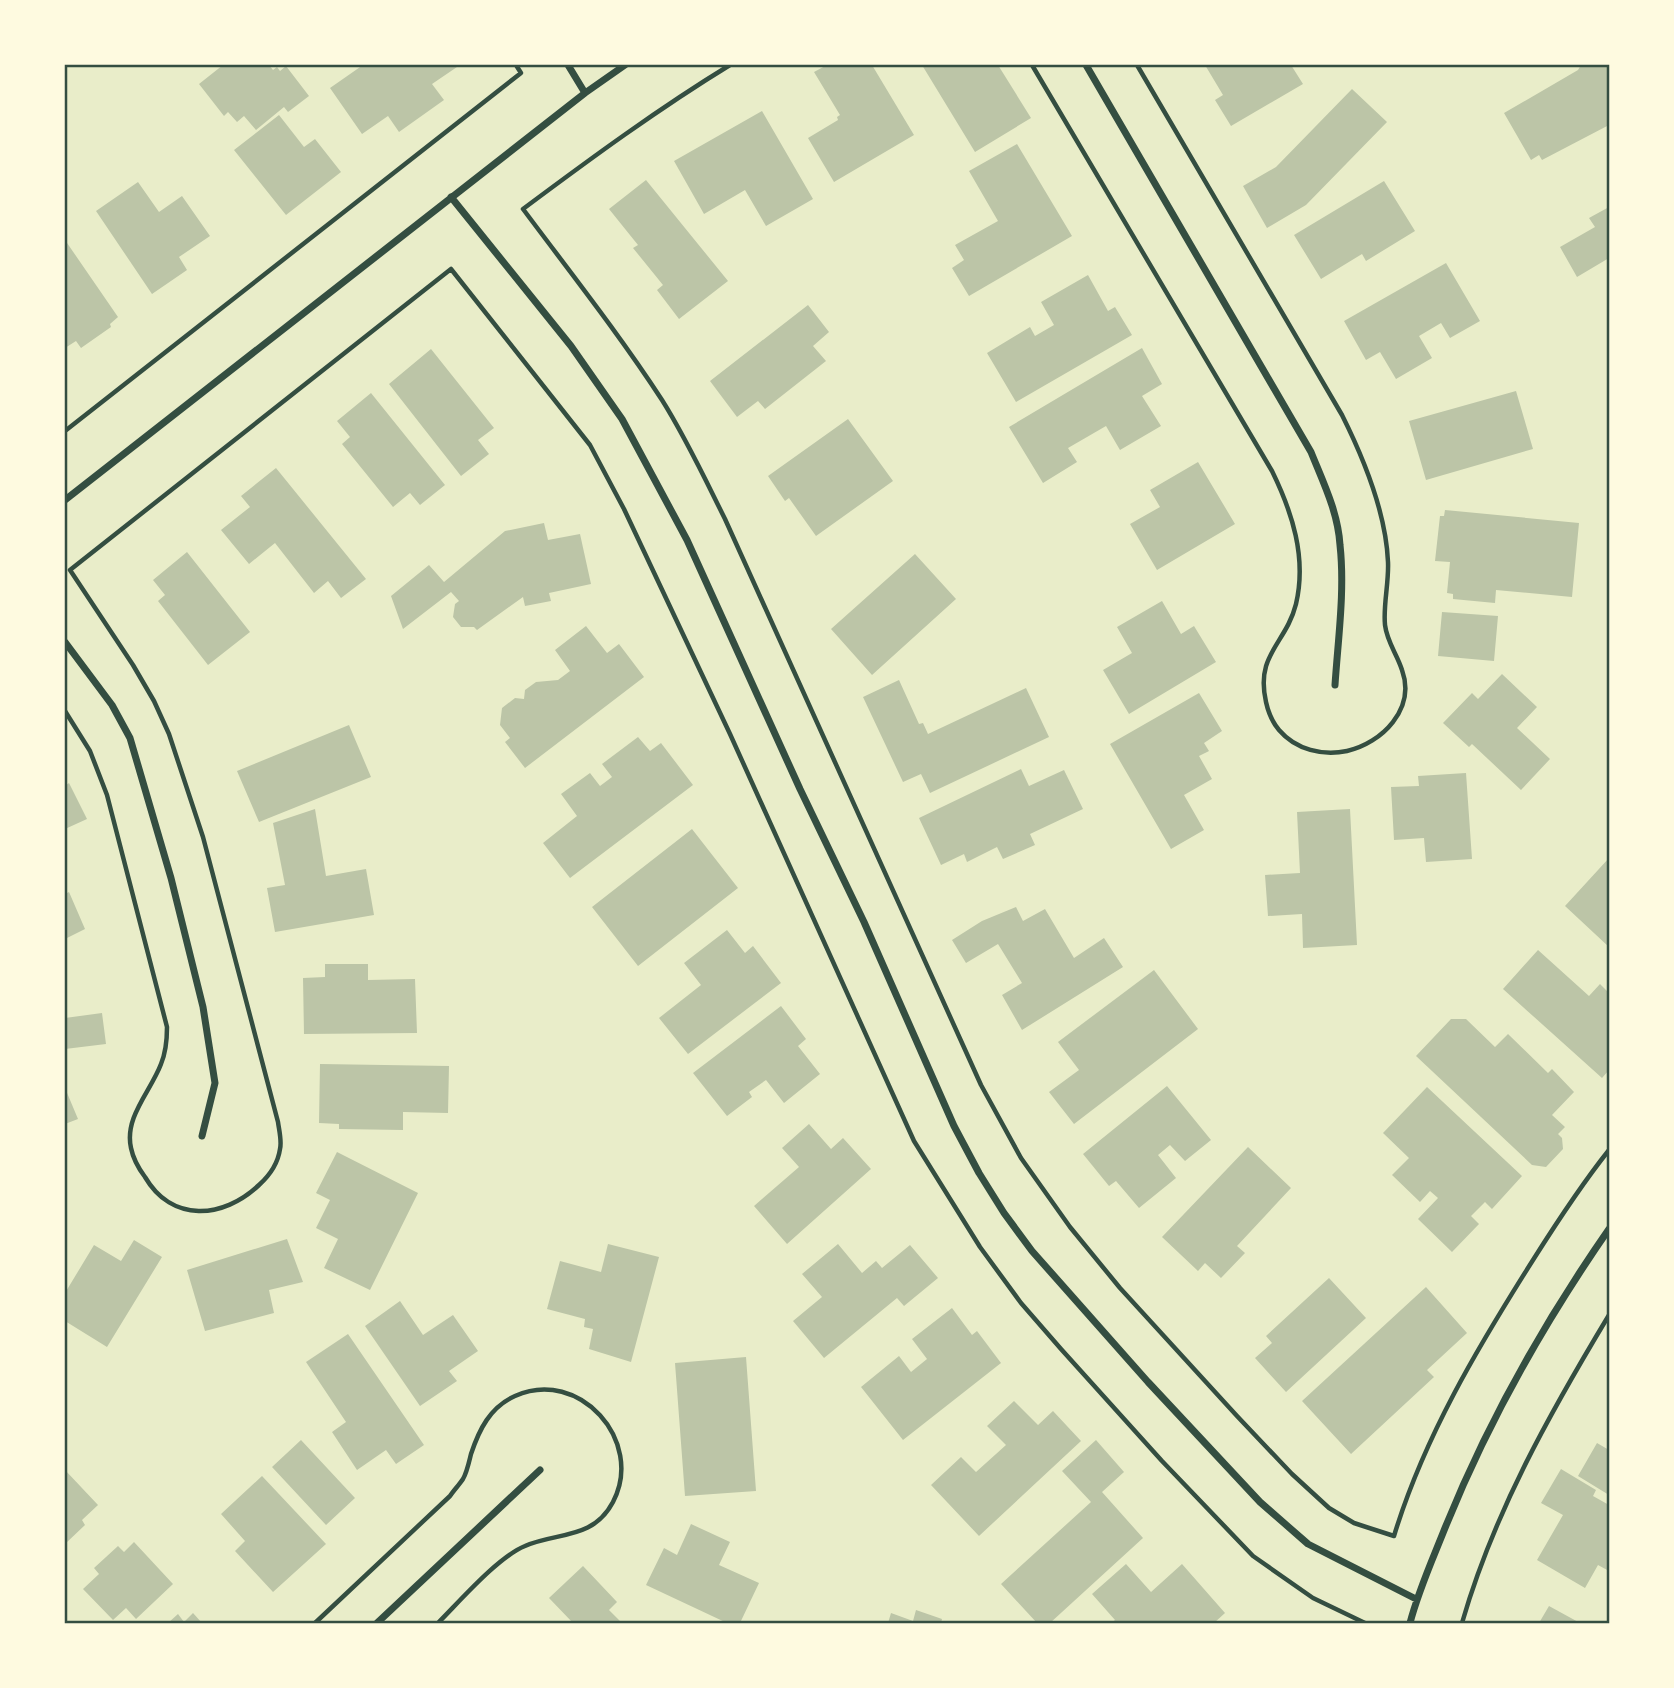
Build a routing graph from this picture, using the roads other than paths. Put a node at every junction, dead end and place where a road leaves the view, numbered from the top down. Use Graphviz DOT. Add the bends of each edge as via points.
graph roads {
  1 [pos="568,65"];
  2 [pos="625,65"];
  3 [pos="1086,65"];
  4 [pos="585,93"];
  5 [pos="451,198"];
  6 [pos="65,500"];
  7 [pos="65,642"];
  8 [pos="1335,685"];
  9 [pos="202,1136"];
  10 [pos="1609,1229"];
  11 [pos="540,1470"];
  12 [pos="1416,1599"];
  13 [pos="377,1623"];
  14 [pos="1410,1623"];
  1 -- 4 [label="street"];
  2 -- 4 [label="street"];
  3 -- 8 [label="street" via="1311,452 1331,503 1340,544"];
  4 -- 5 [label="street"];
  5 -- 6 [label="street"];
  5 -- 12 [label="street" via="571,345 622,419 687,540 954,1126 1004,1213 1148,1382 1261,1502 1308,1544"];
  7 -- 9 [label="street" via="112,705 130,738 171,878 203,1007 215,1083"];
  10 -- 12 [label="street" via="1569,1288 1496,1417"];
  11 -- 13 [label="street"];
  12 -- 14 [label="street"];
}
